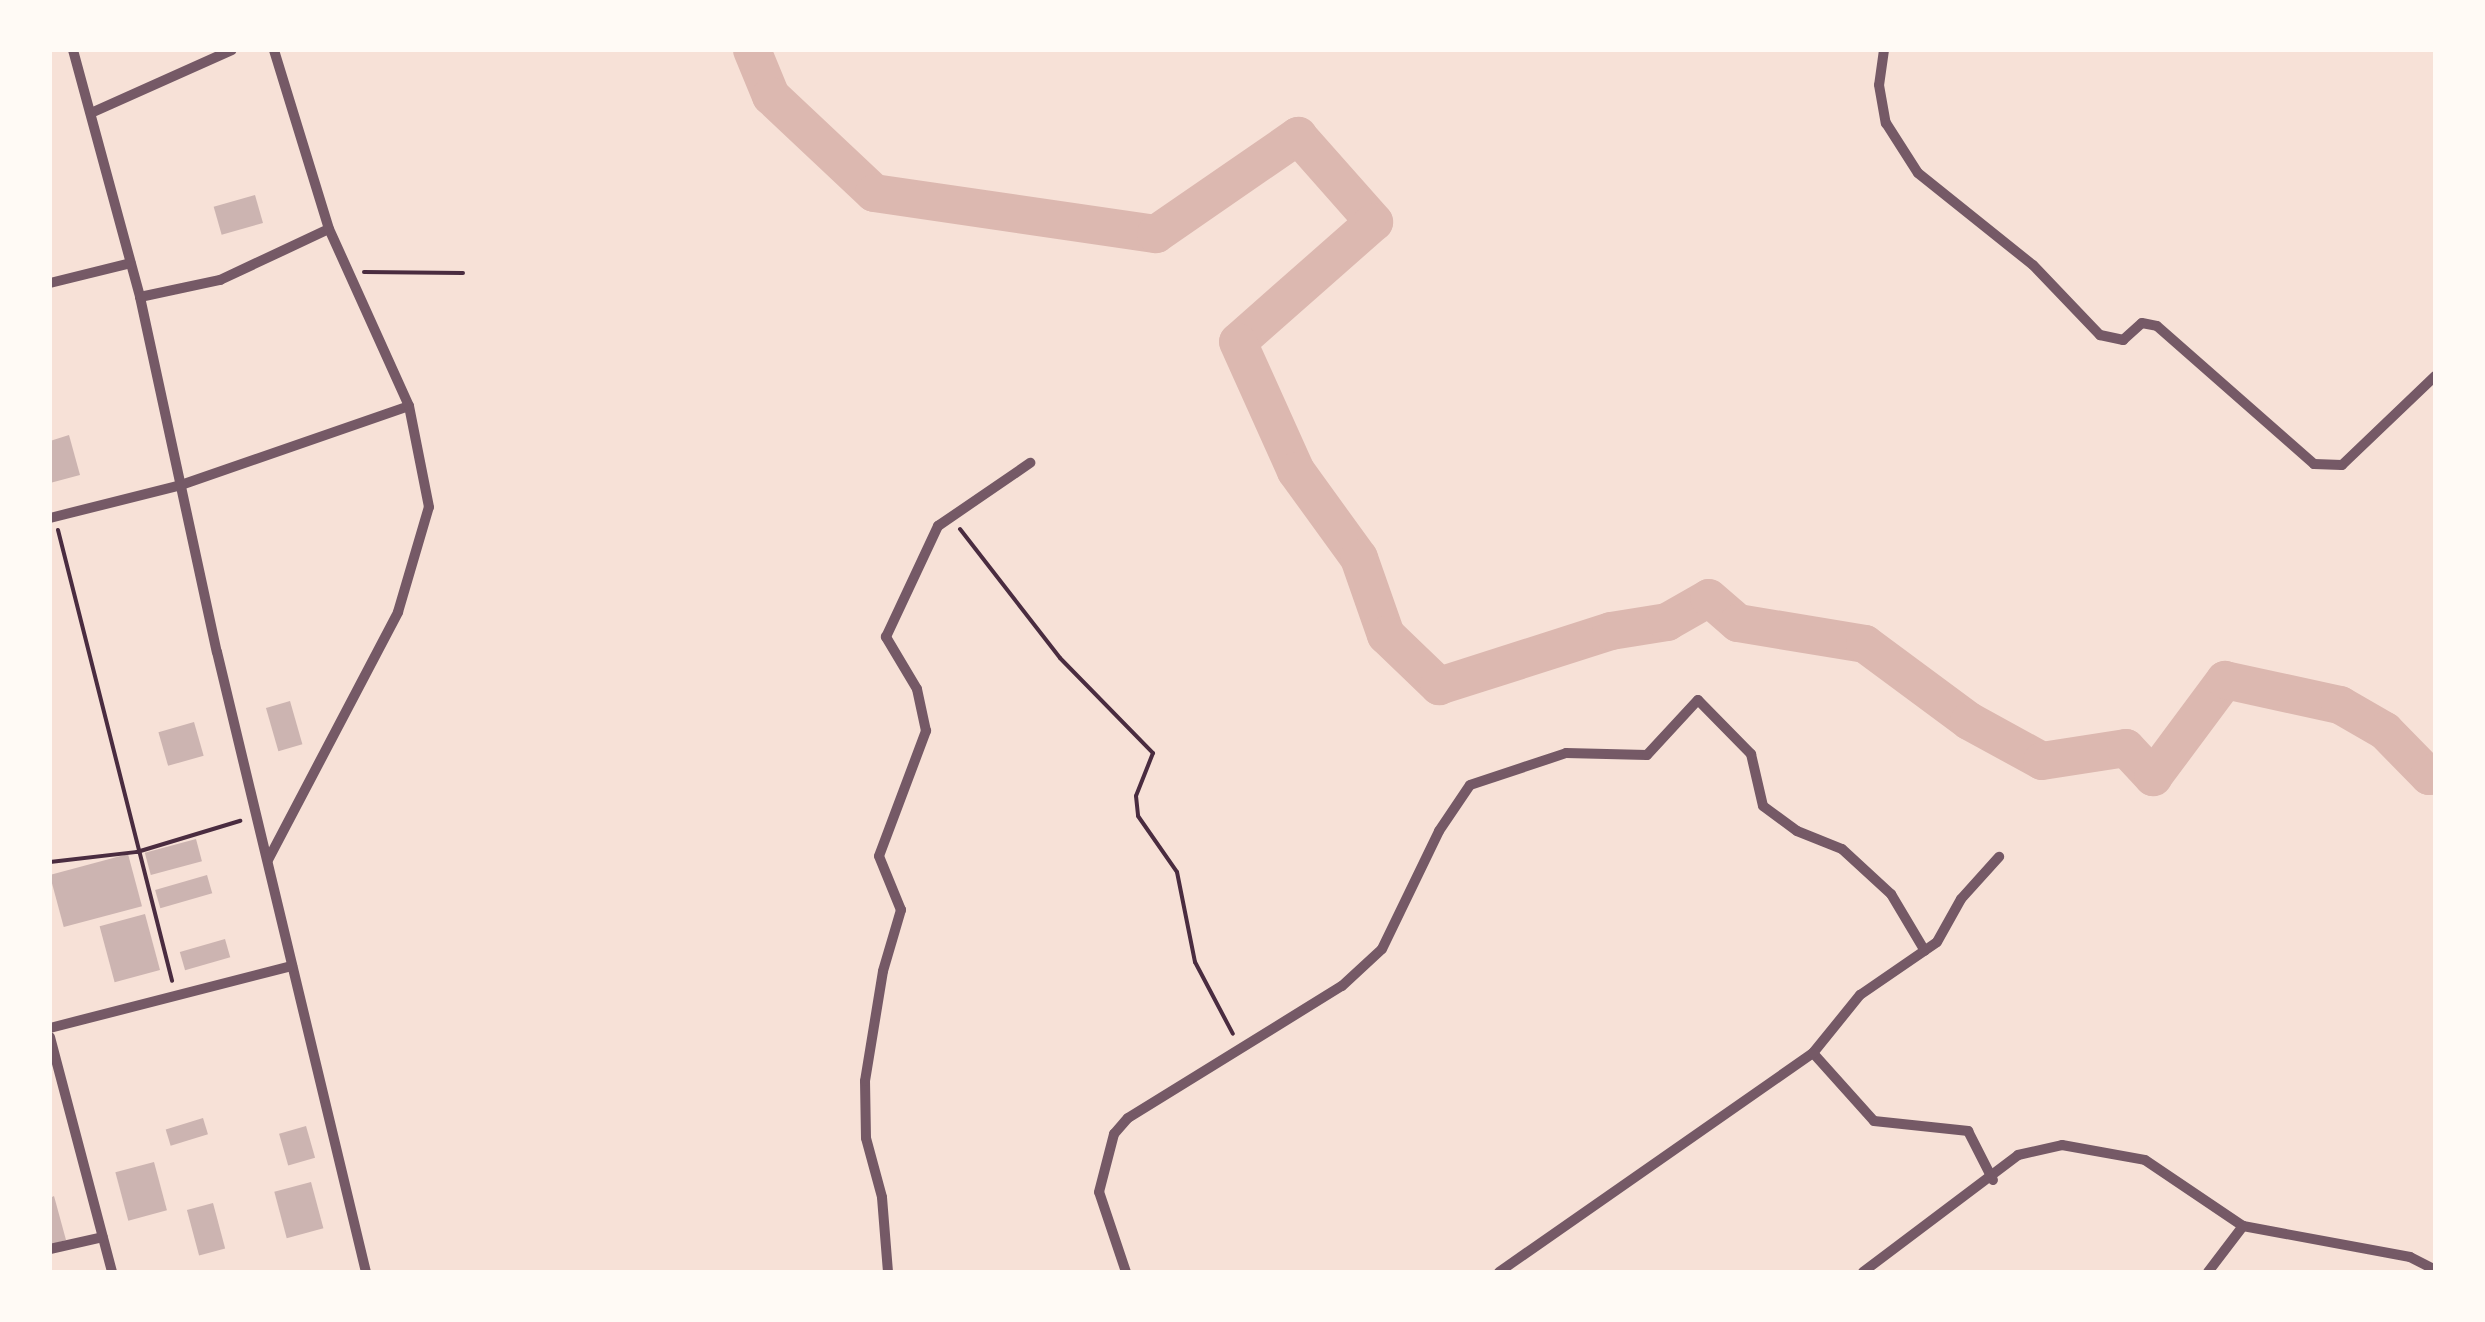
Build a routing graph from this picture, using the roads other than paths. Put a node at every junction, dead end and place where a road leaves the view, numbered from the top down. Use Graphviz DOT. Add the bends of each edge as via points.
graph roads {
  1 [pos="73,50"];
  2 [pos="232,50"];
  3 [pos="274,50"];
  4 [pos="1884,50"];
  5 [pos="90,113"];
  6 [pos="329,229"];
  7 [pos="132,263"];
  8 [pos="50,283"];
  9 [pos="140,297"];
  10 [pos="2435,376"];
  11 [pos="409,406"];
  12 [pos="1030,463"];
  13 [pos="181,485"];
  14 [pos="52,517"];
  15 [pos="1999,858"];
  16 [pos="268,860"];
  17 [pos="1925,951"];
  18 [pos="292,966"];
  19 [pos="50,1028"];
  20 [pos="50,1036"];
  21 [pos="1813,1053"];
  22 [pos="1993,1180"];
  23 [pos="2243,1226"];
  24 [pos="103,1237"];
  25 [pos="50,1249"];
  26 [pos="2435,1270"];
  27 [pos="112,1272"];
  28 [pos="366,1272"];
  29 [pos="888,1272"];
  30 [pos="1126,1272"];
  31 [pos="1499,1272"];
  32 [pos="1863,1272"];
  33 [pos="2208,1272"];
  1 -- 5 [label="street"];
  2 -- 5 [label="street"];
  3 -- 6 [label="street"];
  4 -- 10 [label="street" via="1878,85 1886,123 1918,173 2034,265 2100,335 2122,340 2142,323 2158,326 2314,464 2342,464"];
  5 -- 7 [label="street"];
  6 -- 9 [label="street" via="220,280"];
  6 -- 11 [label="street"];
  7 -- 8 [label="street"];
  7 -- 9 [label="street"];
  9 -- 13 [label="street"];
  11 -- 13 [label="street"];
  11 -- 16 [label="street" via="424,459 424,534 398,612 356,702"];
  12 -- 29 [label="street" via="948,516 926,546 886,638 917,689 926,731 879,856 901,910 883,970 865,1081 866,1138 882,1198"];
  13 -- 14 [label="street"];
  13 -- 16 [label="street"];
  15 -- 17 [label="street"];
  16 -- 18 [label="street"];
  17 -- 21 [label="street" via="1860,995"];
  17 -- 30 [label="street" via="1891,894 1842,849 1797,831 1763,806 1751,754 1698,700 1647,755 1566,753 1470,785 1440,830 1382,949 1342,986 1128,1118 1114,1134 1098,1192"];
  18 -- 19 [label="street"];
  18 -- 28 [label="street"];
  20 -- 24 [label="street"];
  21 -- 22 [label="street" via="1874,1120 1968,1131"];
  21 -- 31 [label="street"];
  22 -- 23 [label="street" via="2031,1149 2108,1152 2166,1172"];
  22 -- 32 [label="street"];
  23 -- 26 [label="street" via="2410,1257"];
  23 -- 33 [label="street"];
  24 -- 25 [label="street"];
  24 -- 27 [label="street"];
}
